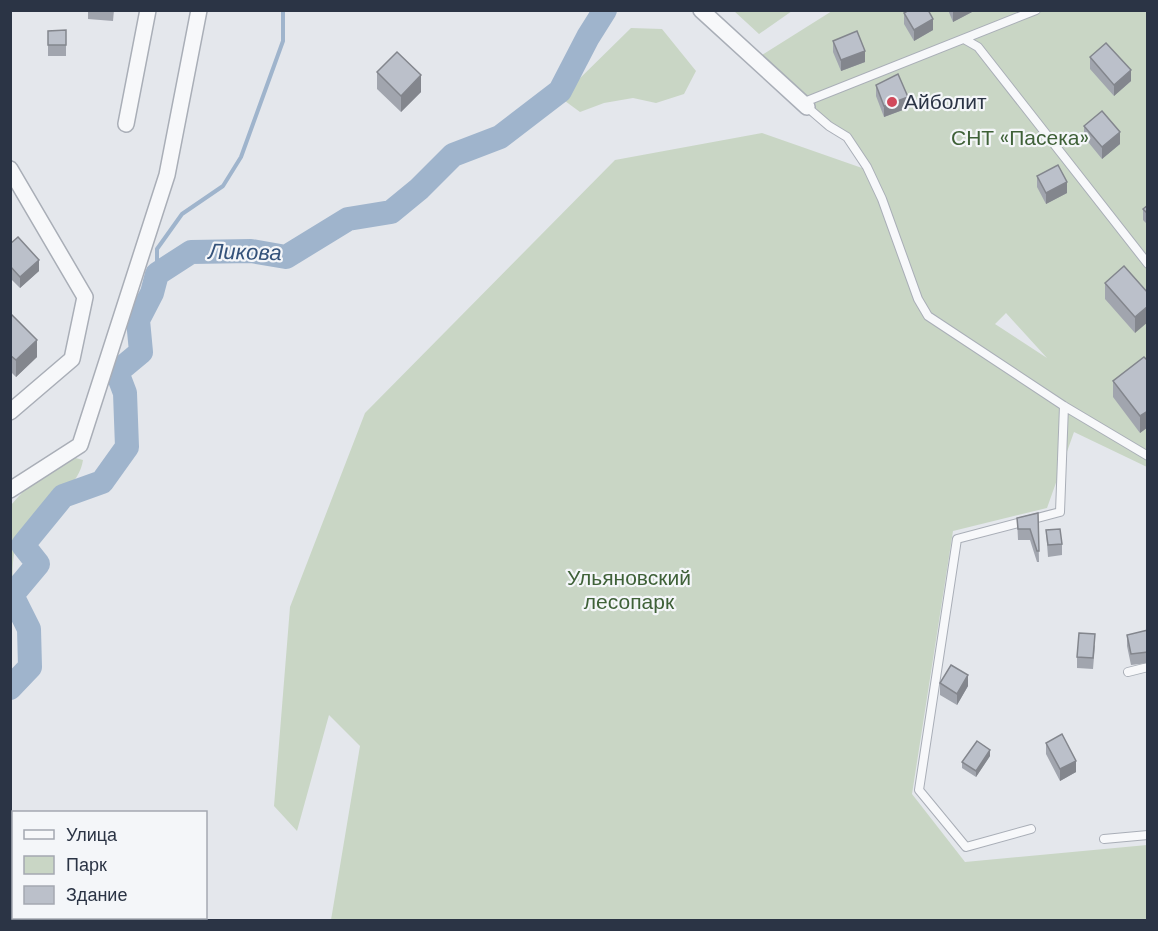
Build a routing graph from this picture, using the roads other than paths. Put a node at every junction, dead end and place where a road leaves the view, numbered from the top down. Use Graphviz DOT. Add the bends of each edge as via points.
graph roads {
  1 [pos="148,10"];
  2 [pos="199,10"];
  3 [pos="701,10"];
  4 [pos="1036,10"];
  5 [pos="964,39"];
  6 [pos="804,105"];
  7 [pos="126,124"];
  8 [pos="10,169"];
  9 [pos="1148,264"];
  10 [pos="1064,406"];
  11 [pos="10,412"];
  12 [pos="1148,456"];
  13 [pos="10,490"];
  14 [pos="1148,667"];
  15 [pos="1128,672"];
  16 [pos="1031,829"];
  17 [pos="1148,835"];
  18 [pos="1104,839"];
  1 -- 7 [label="street"];
  2 -- 13 [label="street" via="166,175 80,446"];
  3 -- 6 [label="street"];
  4 -- 5 [label="lane"];
  5 -- 6 [label="lane"];
  5 -- 9 [label="lane" via="978,47"];
  6 -- 10 [label="lane" via="847,136 867,167 928,316"];
  8 -- 11 [label="street" via="85,297 72,359"];
  10 -- 12 [label="lane"];
  10 -- 16 [label="lane" via="1060,512 957,539 919,790 966,847"];
  14 -- 15 [label="lane"];
  17 -- 18 [label="lane"];
}
